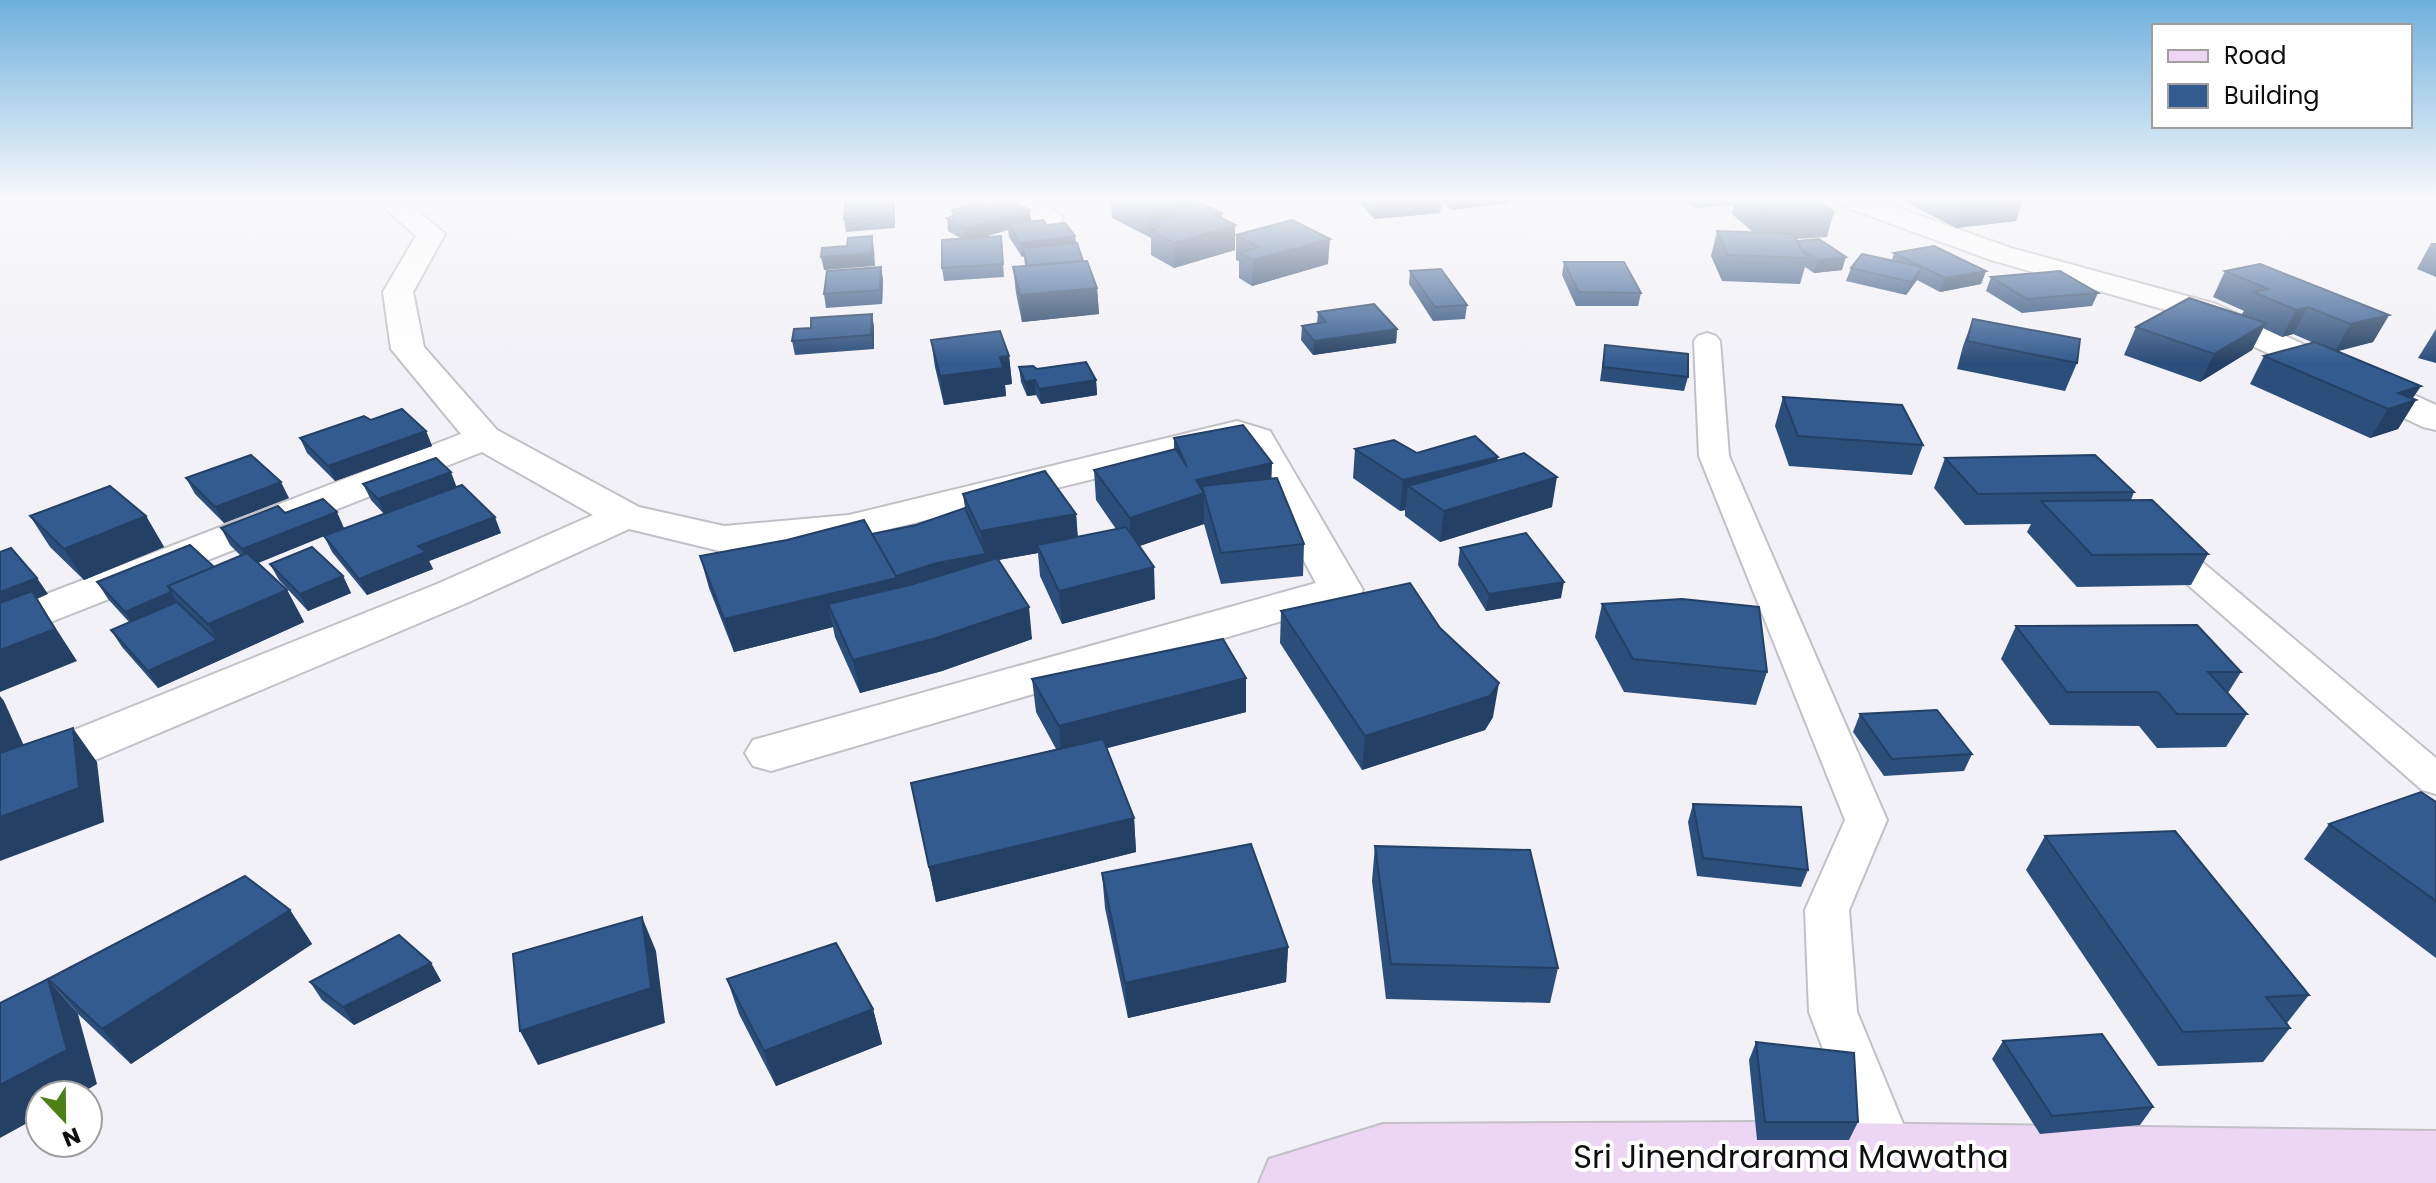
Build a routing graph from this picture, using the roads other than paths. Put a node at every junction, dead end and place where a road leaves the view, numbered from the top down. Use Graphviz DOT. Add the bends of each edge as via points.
graph roads {
  1 [pos="420,253"];
  2 [pos="1999,253"];
  3 [pos="1707,341"];
  4 [pos="2436,419"];
  5 [pos="484,438"];
  6 [pos="625,516"];
  7 [pos="2183,563"];
  8 [pos="0,628"];
  9 [pos="82,746"];
  10 [pos="771,753"];
  11 [pos="2436,780"];
  12 [pos="1889,1155"];
  13 [pos="2436,1164"];
  14 [pos="1294,1183"];
  1 -- 5 [label="street" via="398,292 408,349"];
  2 -- 4 [label="street" via="2205,311"];
  3 -- 12 [label="lane" via="1714,456 1866,820 1827,910 1833,1012"];
  5 -- 6 [label="street"];
  5 -- 8 [label="street"];
  6 -- 9 [label="street"];
  6 -- 10 [label="street" via="724,539 849,527 1237,432 1257,439 1341,590"];
  7 -- 11 [label="lane"];
  12 -- 13 [label="main road, Sri Jinendrarama Mawatha"];
  12 -- 14 [label="main road, Sri Jinendrarama Mawatha" via="1383,1156"];
}
